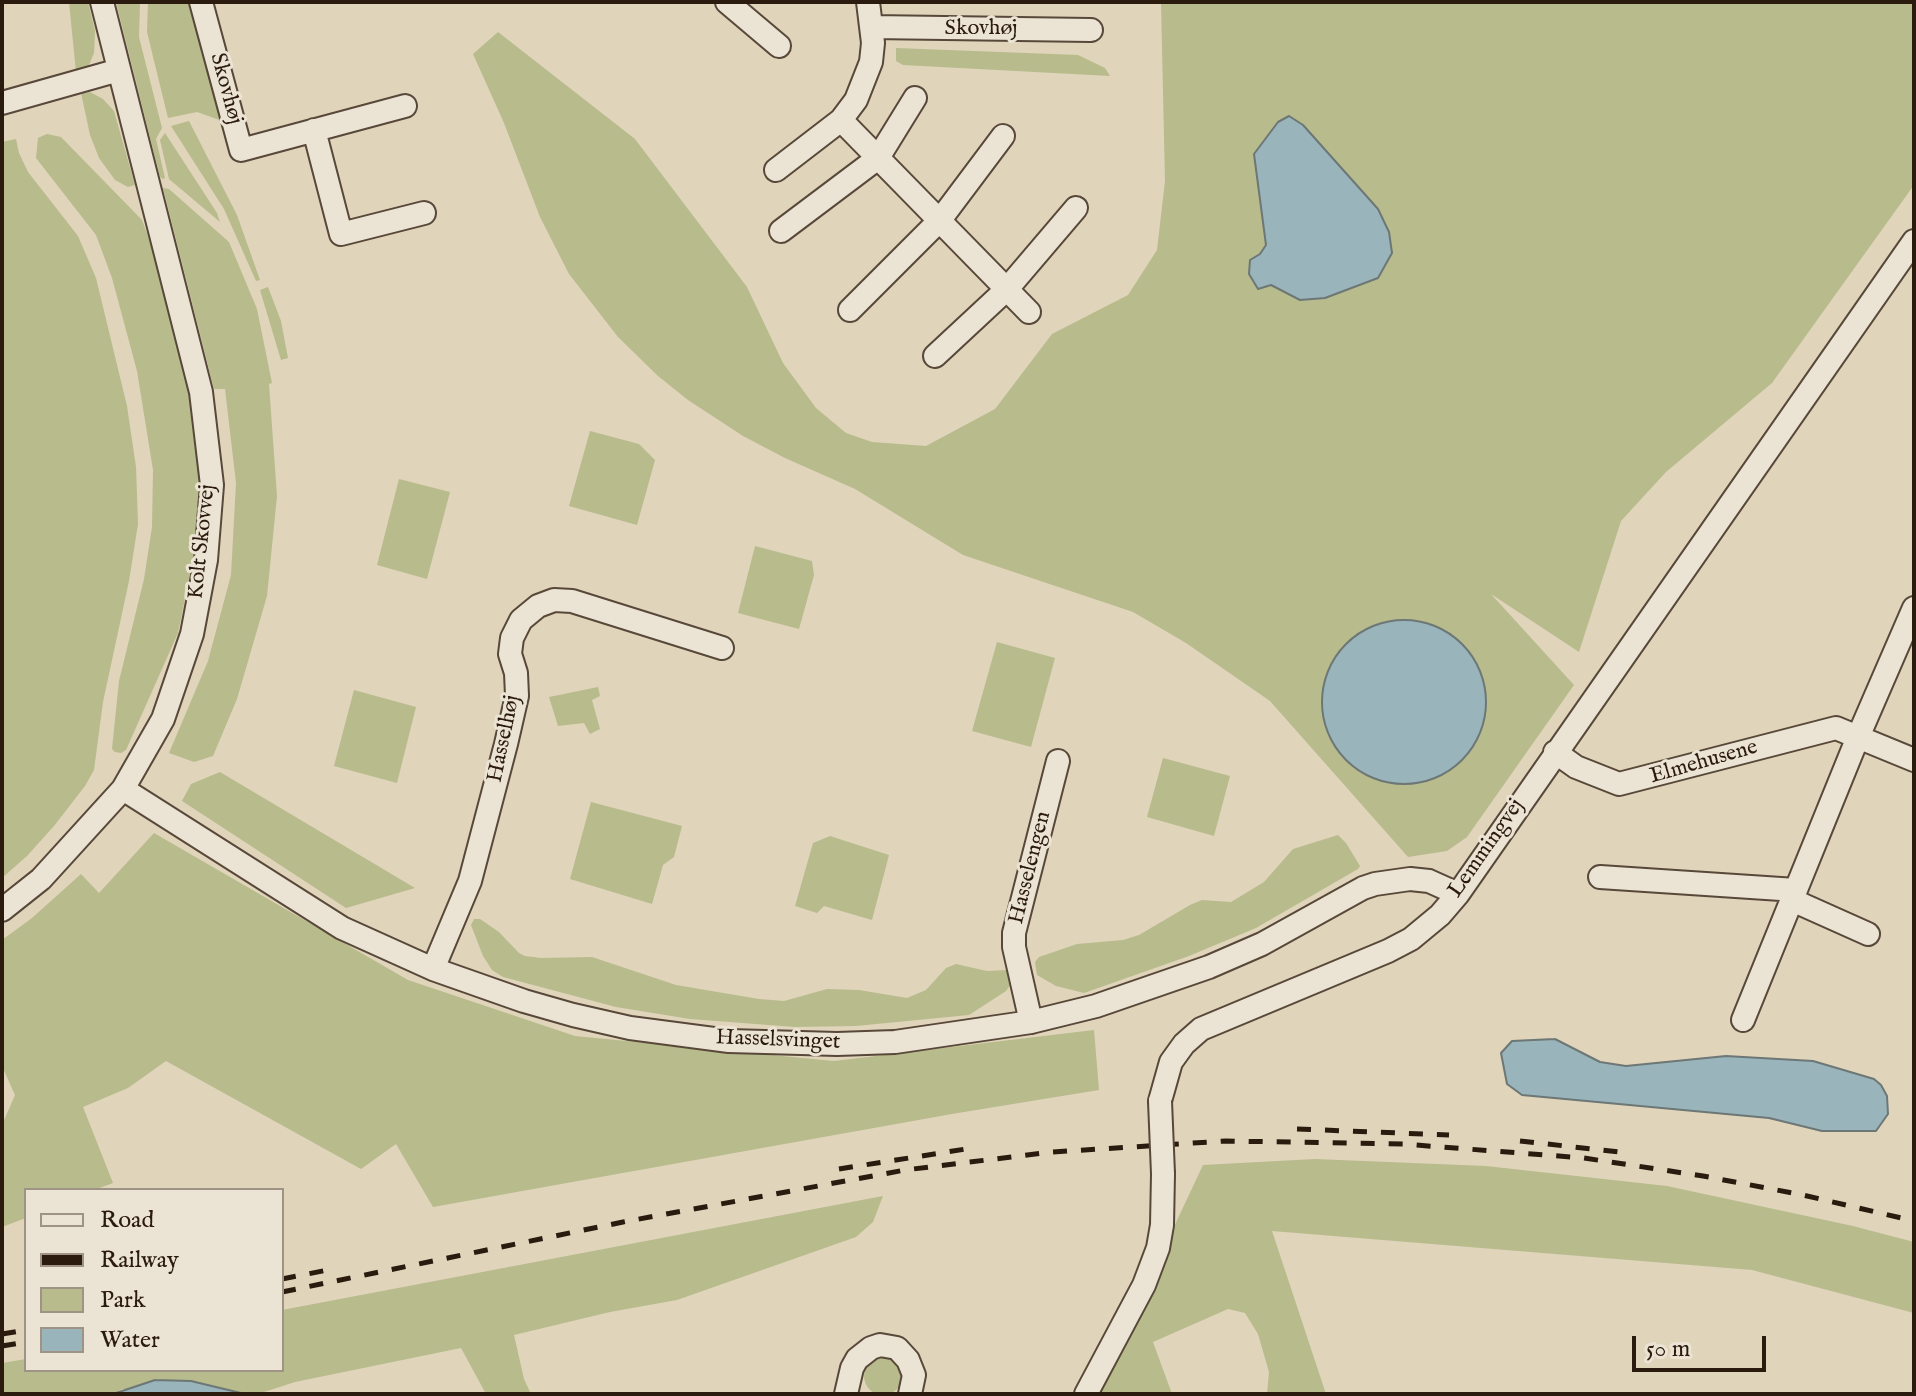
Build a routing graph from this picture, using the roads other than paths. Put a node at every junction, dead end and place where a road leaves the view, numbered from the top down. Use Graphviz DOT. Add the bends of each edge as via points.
graph roads {
  1 [pos="102,2"];
  2 [pos="201,2"];
  3 [pos="727,2"];
  4 [pos="868,2"];
  5 [pos="872,27"];
  6 [pos="1091,30"];
  7 [pos="779,46"];
  8 [pos="119,70"];
  9 [pos="915,98"];
  10 [pos="2,103"];
  11 [pos="405,106"];
  12 [pos="841,120"];
  13 [pos="314,130"];
  14 [pos="1003,136"];
  15 [pos="878,158"];
  16 [pos="776,170"];
  17 [pos="1076,208"];
  18 [pos="424,213"];
  19 [pos="940,220"];
  20 [pos="781,231"];
  21 [pos="1914,241"];
  22 [pos="1007,289"];
  23 [pos="850,310"];
  24 [pos="1029,312"];
  25 [pos="935,356"];
  26 [pos="1914,608"];
  27 [pos="722,648"];
  28 [pos="1858,737"];
  29 [pos="1555,752"];
  30 [pos="1914,760"];
  31 [pos="1058,761"];
  32 [pos="123,789"];
  33 [pos="1600,877"];
  34 [pos="1458,894"];
  35 [pos="1794,895"];
  36 [pos="2,910"];
  37 [pos="1868,934"];
  38 [pos="433,969"];
  39 [pos="1743,1020"];
  40 [pos="1031,1022"];
  41 [pos="846,1394"];
  42 [pos="910,1394"];
  43 [pos="1086,1394"];
  1 -- 8 [label="street, Kolt Skovvej"];
  2 -- 13 [label="street, Skovhøj" via="241,150"];
  3 -- 7 [label="street"];
  4 -- 5 [label="street"];
  5 -- 6 [label="street, Skovhøj"];
  5 -- 12 [label="street" via="865,81"];
  8 -- 10 [label="street"];
  8 -- 32 [label="street, Kolt Skovvej" via="201,392 212,485 206,560 192,634 163,719"];
  9 -- 15 [label="street"];
  11 -- 13 [label="street, Skovhøj"];
  12 -- 15 [label="street"];
  12 -- 16 [label="street"];
  13 -- 18 [label="street" via="341,234"];
  14 -- 19 [label="street"];
  15 -- 19 [label="street"];
  15 -- 20 [label="street"];
  17 -- 22 [label="street"];
  19 -- 22 [label="street"];
  19 -- 23 [label="street"];
  21 -- 29 [label="street, Lemmingvej"];
  22 -- 24 [label="street"];
  22 -- 25 [label="street"];
  26 -- 28 [label="street"];
  27 -- 38 [label="street, Hasselhøj" via="572,601 554,600 521,620 510,654 517,696 506,744 470,881"];
  28 -- 29 [label="street, Elmehusene" via="1836,728 1823,730 1619,784 1576,767"];
  28 -- 30 [label="street, Elmehusene"];
  28 -- 35 [label="street"];
  29 -- 34 [label="street, Lemmingvej"];
  31 -- 40 [label="street, Hasselengen" via="1014,933"];
  32 -- 36 [label="street, Kolt Skovvej" via="41,879"];
  32 -- 38 [label="street, Hasselsvinget" via="342,928"];
  33 -- 35 [label="street"];
  34 -- 40 [label="street, Hasselsvinget" via="1429,881 1375,884 1209,967"];
  34 -- 43 [label="street, Lemmingvej, bridge" via="1411,939 1201,1029 1184,1044 1171,1062 1160,1101 1158,1248"];
  35 -- 37 [label="street"];
  35 -- 39 [label="street"];
  38 -- 40 [label="street, Hasselsvinget" via="573,1015 729,1041 895,1042"];
  41 -- 42 [label="street" via="857,1359 880,1345 897,1348 908,1360 914,1375"];
}
